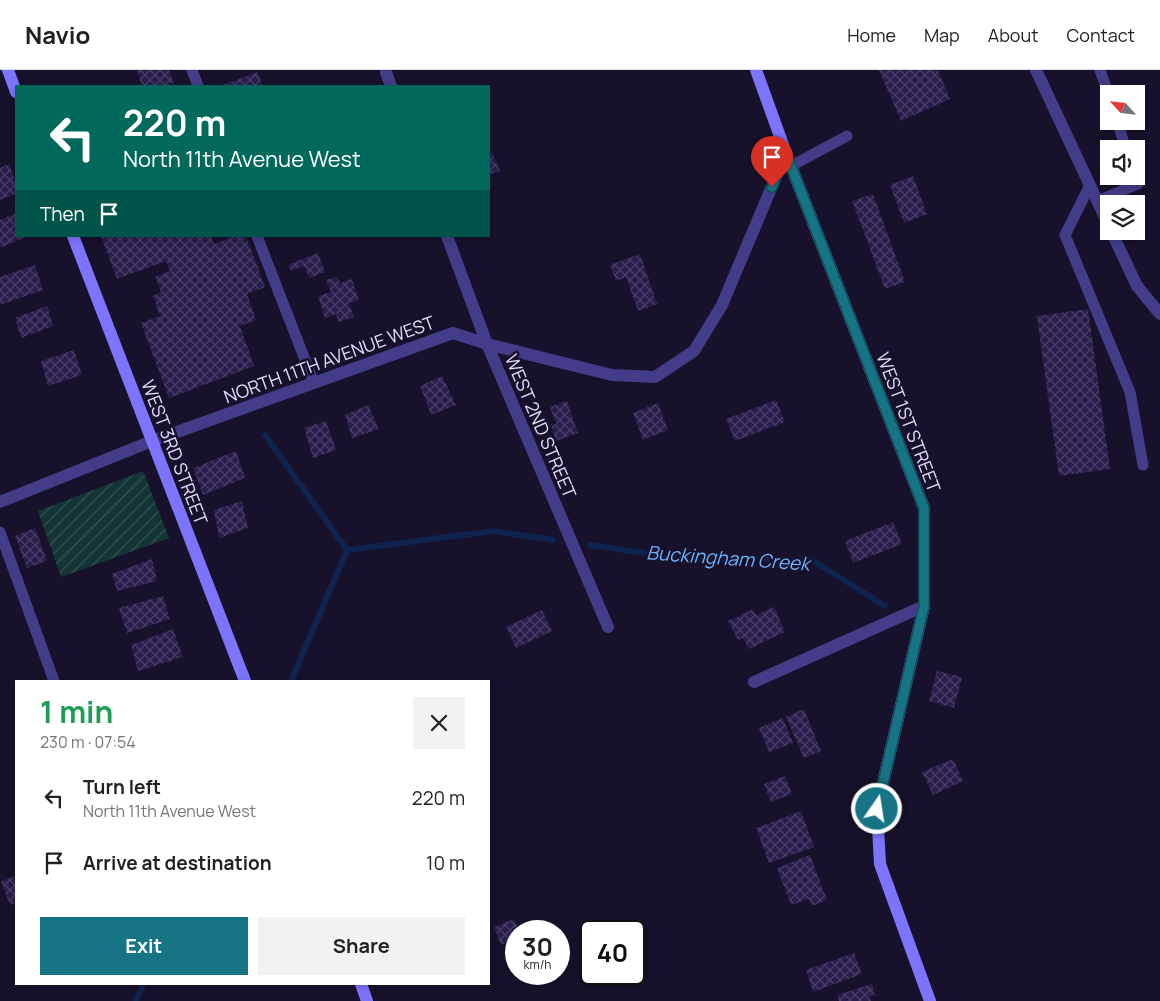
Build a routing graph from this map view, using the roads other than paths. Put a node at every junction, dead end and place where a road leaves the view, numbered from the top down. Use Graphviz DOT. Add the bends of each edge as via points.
graph roads {
  1 [pos="8,70"];
  2 [pos="192,70"];
  3 [pos="756,70"];
  4 [pos="1036,70"];
  5 [pos="1100,70"];
  6 [pos="386,72"];
  7 [pos="198,85"];
  8 [pos="391,85"];
  9 [pos="1105,85"];
  10 [pos="15,89"];
  11 [pos="847,136"];
  12 [pos="786,153"];
  13 [pos="791,166"];
  14 [pos="1090,185"];
  15 [pos="1135,185"];
  16 [pos="1097,200"];
  17 [pos="1100,206"];
  18 [pos="72,237"];
  19 [pos="257,237"];
  20 [pos="447,237"];
  21 [pos="1115,240"];
  22 [pos="1160,314"];
  23 [pos="487,344"];
  24 [pos="314,383"];
  25 [pos="152,441"];
  26 [pos="1143,465"];
  27 [pos="0,502"];
  28 [pos="0,532"];
  29 [pos="924,606"];
  30 [pos="608,627"];
  31 [pos="54,680"];
  32 [pos="245,680"];
  33 [pos="754,682"];
  34 [pos="361,985"];
  35 [pos="367,1001"];
  36 [pos="930,1001"];
  1 -- 10 [label="street"];
  2 -- 7 [label="lane"];
  3 -- 12 [label="street, WEST 1ST STREET"];
  4 -- 14 [label="street"];
  5 -- 9 [label="lane"];
  6 -- 8 [label="street"];
  11 -- 13 [label="lane"];
  12 -- 13 [label="street, WEST 1ST STREET"];
  12 -- 23 [label="street, NORTH 11TH AVENUE WEST" via="722,305 694,351 654,377 612,375"];
  13 -- 29 [label="street, WEST 1ST STREET" via="924,508"];
  14 -- 16 [label="street"];
  14 -- 26 [label="lane" via="1065,235 1130,392"];
  15 -- 16 [label="lane"];
  16 -- 17 [label="street"];
  18 -- 25 [label="street, WEST 3RD STREET"];
  19 -- 24 [label="lane"];
  20 -- 23 [label="street, WEST 2ND STREET"];
  21 -- 22 [label="street" via="1136,286"];
  23 -- 24 [label="street, NORTH 11TH AVENUE WEST" via="453,333"];
  23 -- 30 [label="street, WEST 2ND STREET"];
  24 -- 25 [label="street, NORTH 11TH AVENUE WEST"];
  25 -- 27 [label="street, NORTH 11TH AVENUE WEST"];
  25 -- 32 [label="street, WEST 3RD STREET"];
  28 -- 31 [label="lane"];
  29 -- 33 [label="street"];
  29 -- 36 [label="street, WEST 1ST STREET" via="877,809 880,864"];
  34 -- 35 [label="street"];
}
